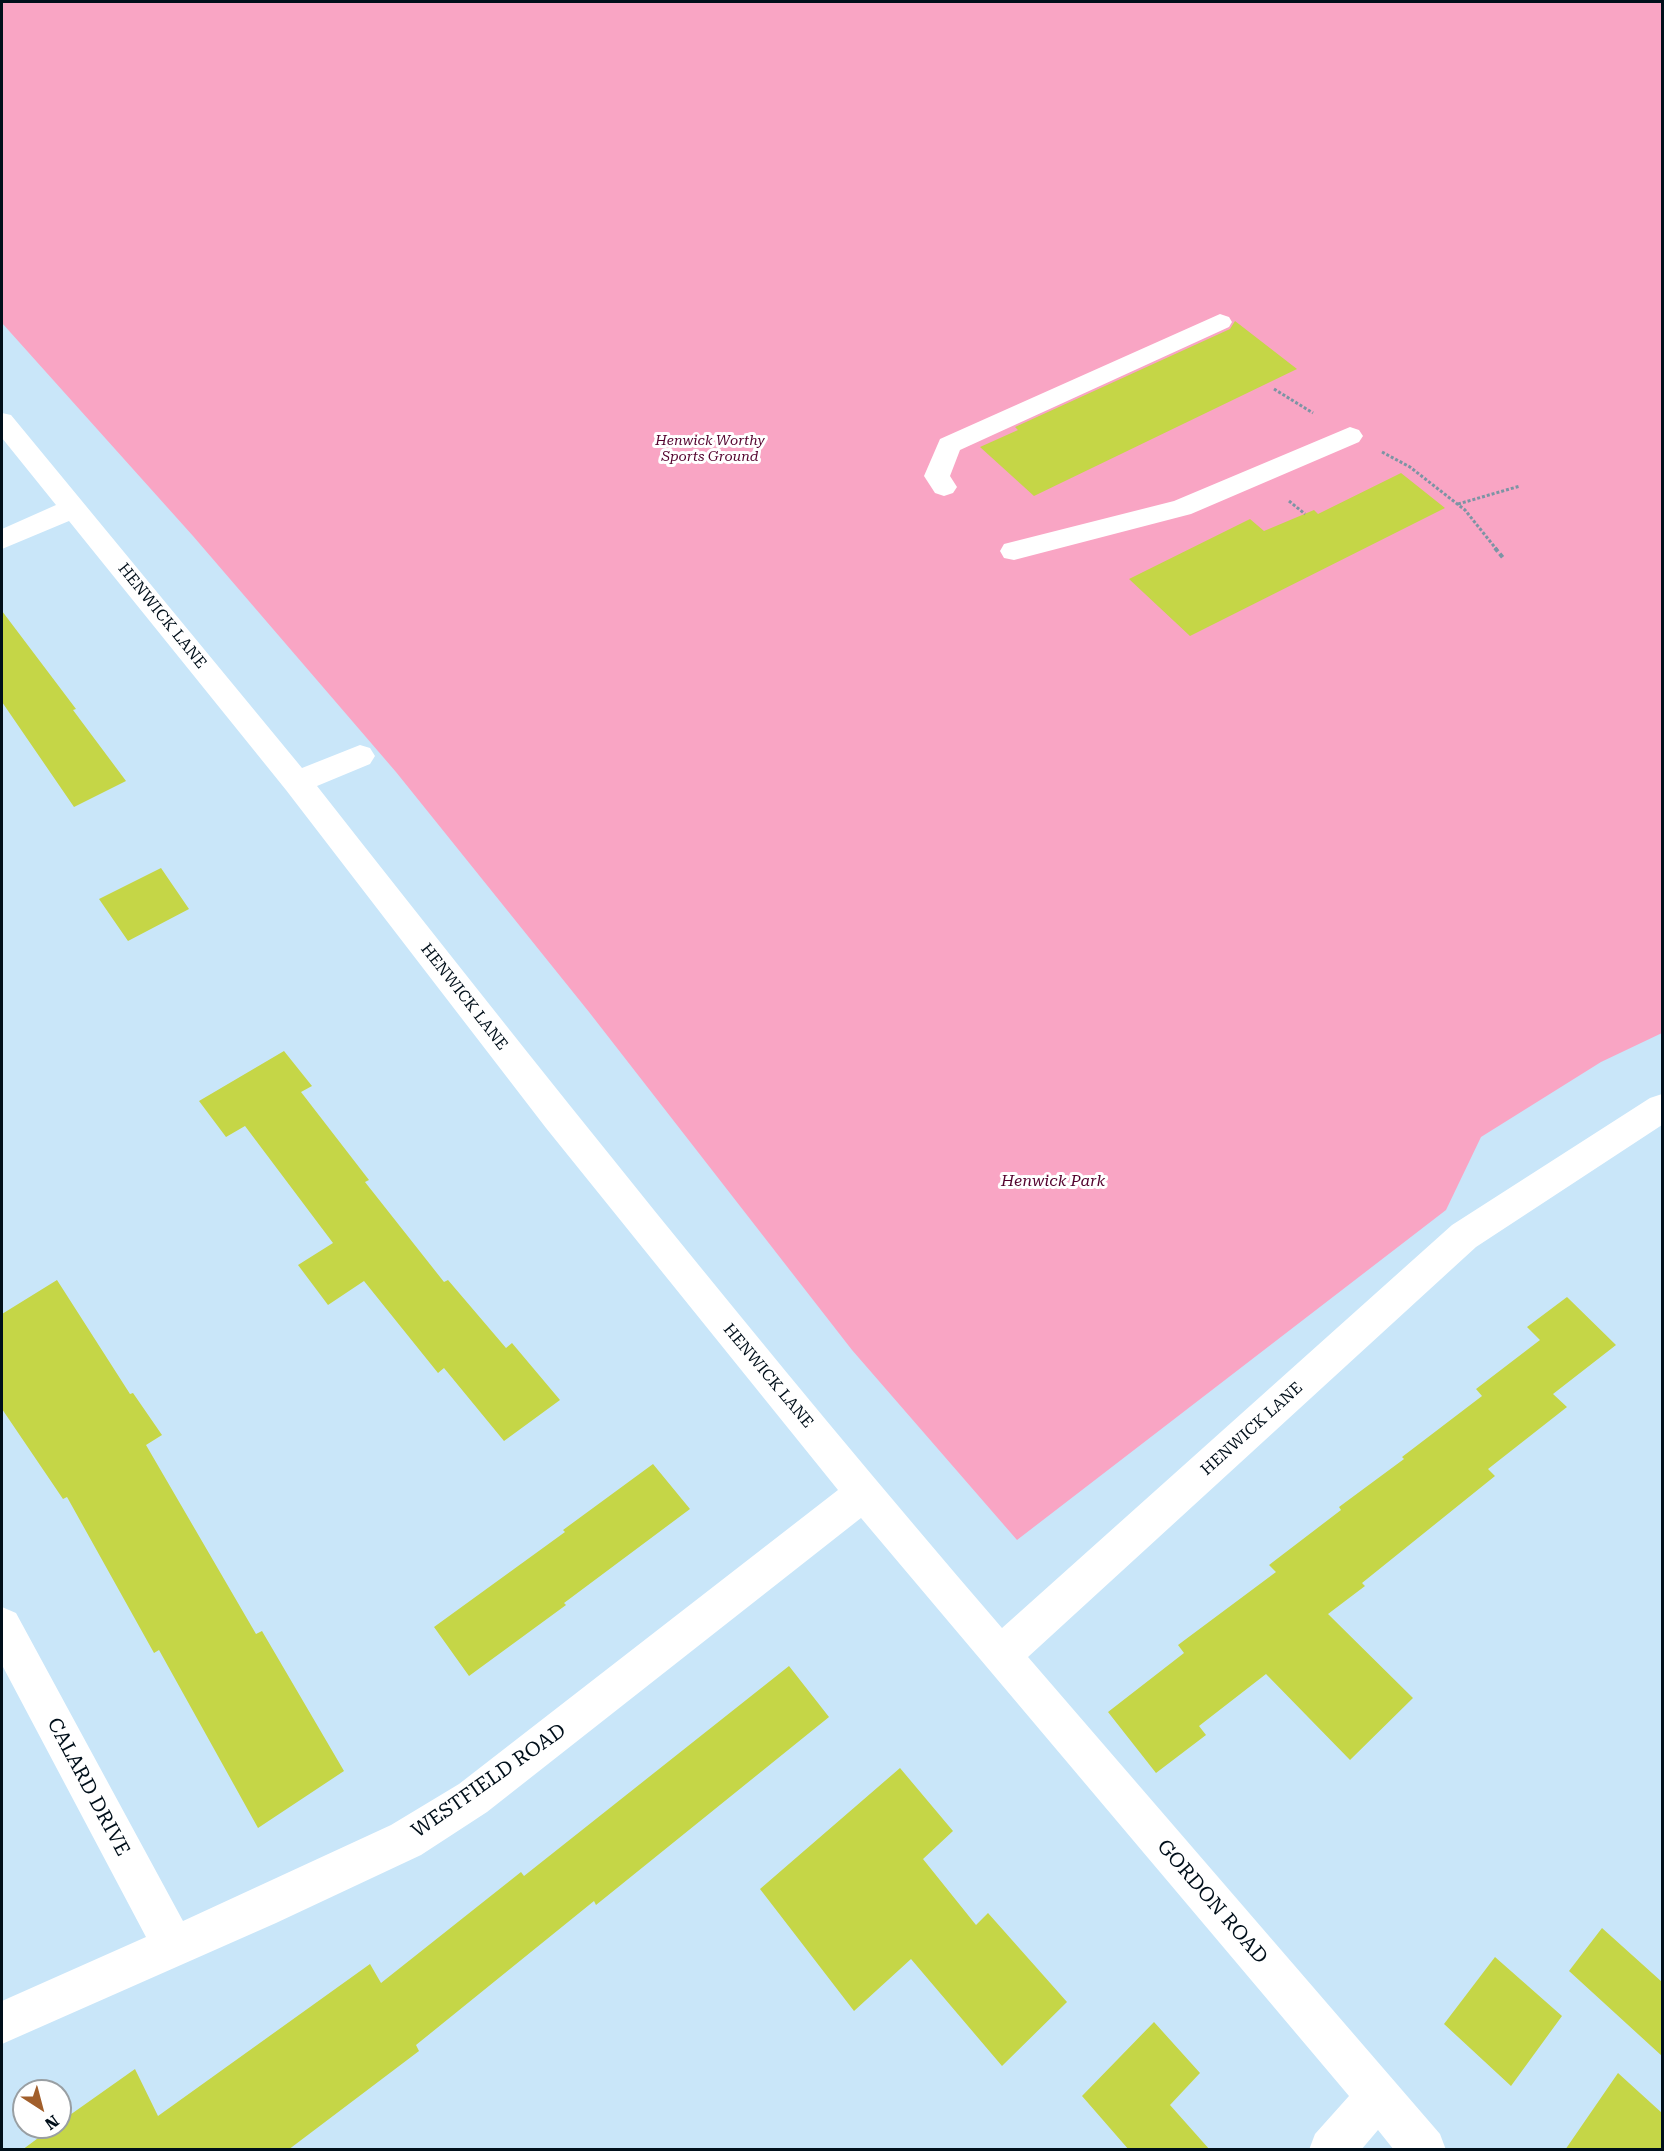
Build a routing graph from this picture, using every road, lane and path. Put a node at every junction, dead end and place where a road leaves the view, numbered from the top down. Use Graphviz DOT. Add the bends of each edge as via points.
graph roads {
  1 [pos="1220,322"];
  2 [pos="1274,389"];
  3 [pos="2,421"];
  4 [pos="1350,436"];
  5 [pos="1521,486"];
  6 [pos="944,487"];
  7 [pos="1457,504"];
  8 [pos="73,508"];
  9 [pos="2,540"];
  10 [pos="1014,551"];
  11 [pos="1504,559"];
  12 [pos="360,756"];
  13 [pos="297,782"];
  14 [pos="1662,1108"];
  15 [pos="864,1492"];
  16 [pos="2,1626"];
  17 [pos="1000,1655"];
  18 [pos="174,1947"];
  19 [pos="2,2023"];
  20 [pos="1378,2097"];
  21 [pos="1331,2150"];
  22 [pos="1424,2150"];
  1 -- 6 [label="street" via="949,445 937,476"];
  2 -- 4 [label="path"];
  3 -- 8 [label="street, HENWICK LANE"];
  4 -- 7 [label="path" via="1410,467"];
  4 -- 10 [label="street" via="1185,507"];
  5 -- 7 [label="path"];
  7 -- 11 [label="path"];
  8 -- 9 [label="street"];
  8 -- 13 [label="street, HENWICK LANE"];
  12 -- 13 [label="street"];
  13 -- 15 [label="street, HENWICK LANE" via="565,1127"];
  14 -- 17 [label="street, HENWICK LANE" via="1464,1236"];
  15 -- 17 [label="street, HENWICK LANE"];
  15 -- 18 [label="street, WESTFIELD ROAD" via="473,1798 406,1840"];
  16 -- 18 [label="street, CALARD DRIVE"];
  17 -- 20 [label="street, GORDON ROAD"];
  18 -- 19 [label="street, WESTFIELD ROAD"];
  20 -- 21 [label="street"];
  20 -- 22 [label="street, GORDON ROAD"];
}
